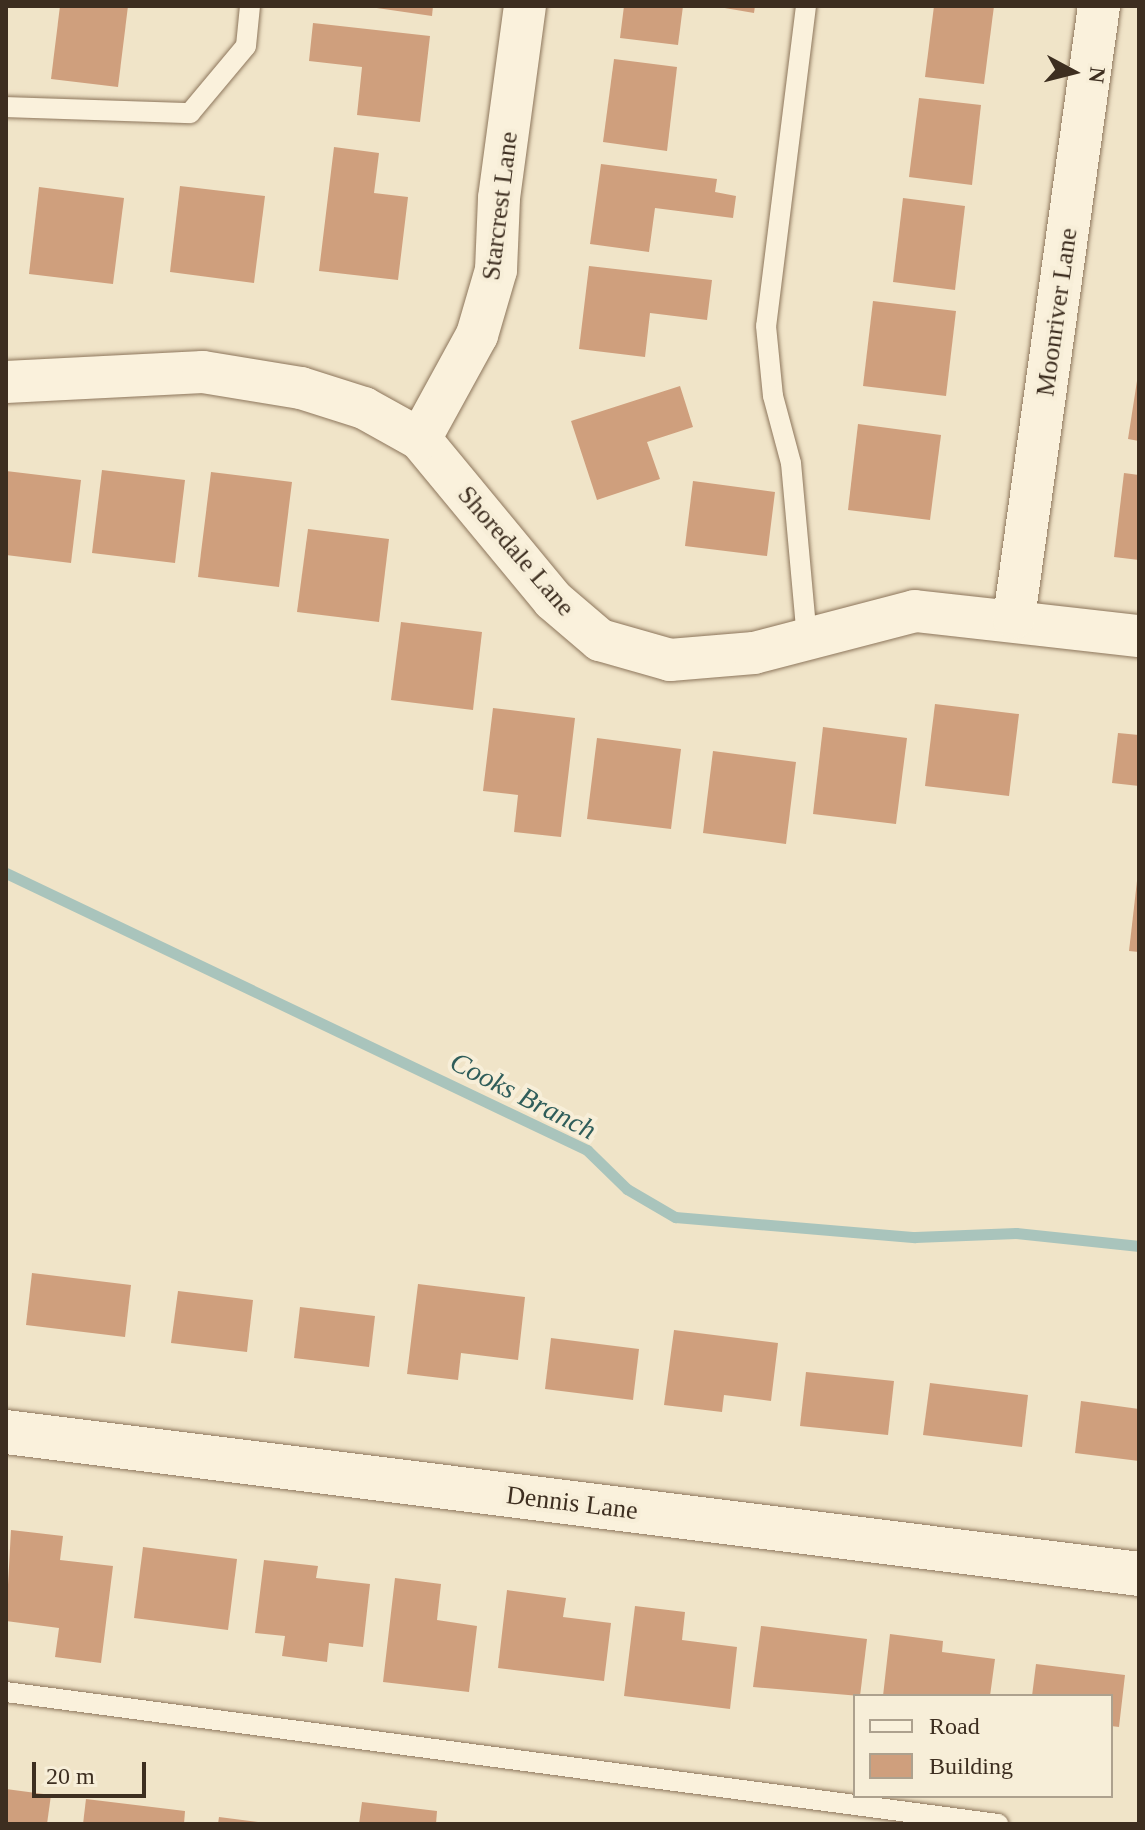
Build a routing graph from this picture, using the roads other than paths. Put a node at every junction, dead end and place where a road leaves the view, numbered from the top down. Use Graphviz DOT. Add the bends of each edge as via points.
graph roads {
  1 [pos="250,6"];
  2 [pos="525,6"];
  3 [pos="806,6"];
  4 [pos="1099,6"];
  5 [pos="6,107"];
  6 [pos="6,382"];
  7 [pos="420,439"];
  8 [pos="1014,618"];
  9 [pos="1139,636"];
  10 [pos="807,639"];
  11 [pos="6,1432"];
  12 [pos="1139,1574"];
  13 [pos="6,1692"];
  14 [pos="998,1824"];
  1 -- 5 [label="lane" via="246,46 190,113"];
  2 -- 7 [label="street, Starcrest Lane" via="499,198 496,270 477,335"];
  3 -- 10 [label="lane" via="766,326 773,396 791,463"];
  4 -- 8 [label="street, Moonriver Lane"];
  6 -- 7 [label="street, Shoredale Lane" via="203,372 301,388 364,408"];
  7 -- 10 [label="street, Shoredale Lane" via="553,600 600,640 670,660 754,653"];
  8 -- 9 [label="street, Shoredale Lane"];
  8 -- 10 [label="street, Shoredale Lane" via="915,611"];
  11 -- 12 [label="street, Dennis Lane"];
  13 -- 14 [label="lane"];
}
